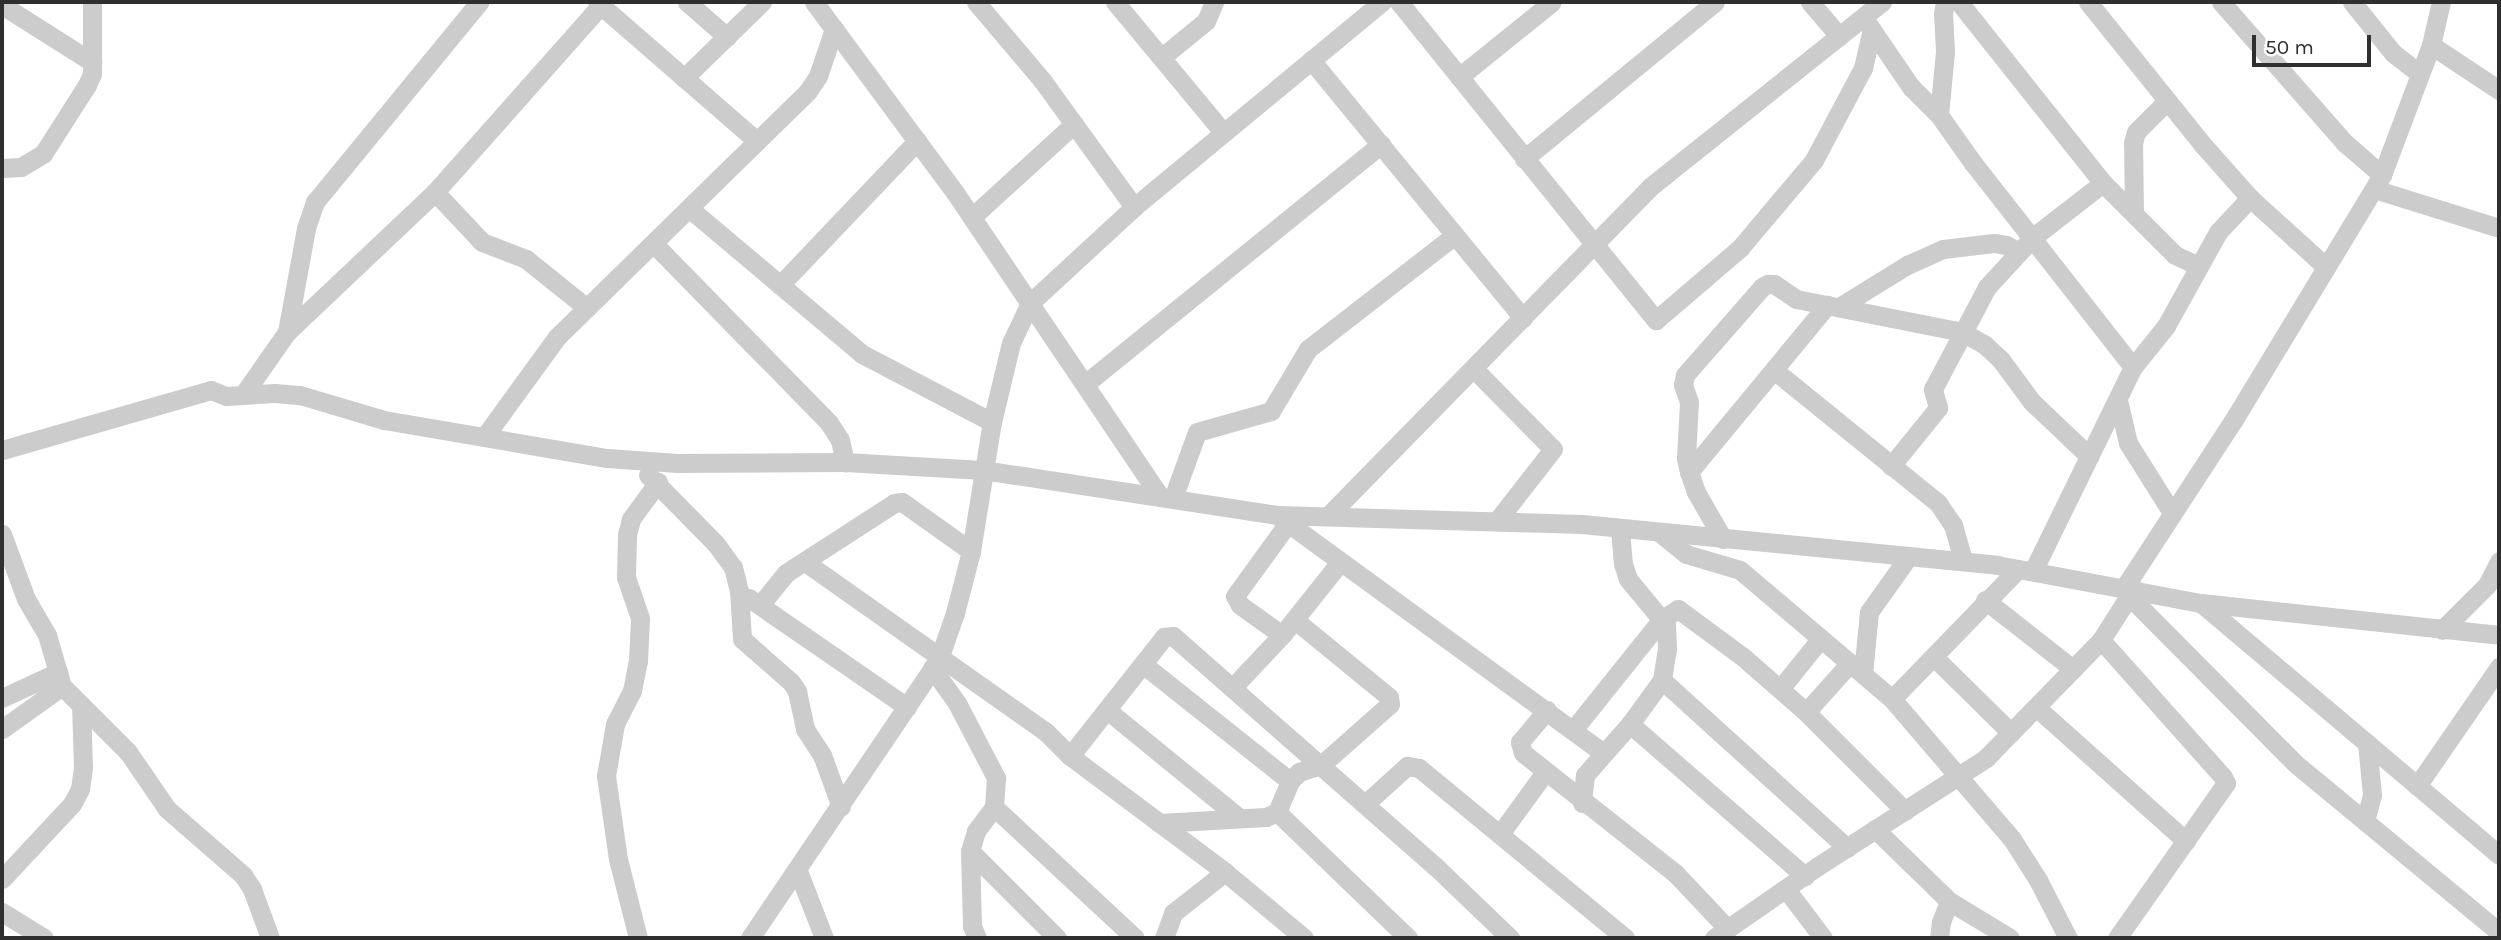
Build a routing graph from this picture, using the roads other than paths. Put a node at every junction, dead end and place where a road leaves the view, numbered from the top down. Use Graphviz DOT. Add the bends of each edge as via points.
graph roads {
  1 [pos="92,2"];
  2 [pos="479,2"];
  3 [pos="687,2"];
  4 [pos="762,2"];
  5 [pos="814,2"];
  6 [pos="976,2"];
  7 [pos="1115,2"];
  8 [pos="1214,2"];
  9 [pos="1382,2"];
  10 [pos="1399,2"];
  11 [pos="1552,2"];
  12 [pos="1715,2"];
  13 [pos="1810,2"];
  14 [pos="1882,2"];
  15 [pos="1945,2"];
  16 [pos="1959,2"];
  17 [pos="2088,2"];
  18 [pos="2221,2"];
  19 [pos="2352,2"];
  20 [pos="2441,2"];
  21 [pos="599,3"];
  22 [pos="2,5"];
  23 [pos="1868,23"];
  24 [pos="834,29"];
  25 [pos="1839,36"];
  26 [pos="727,37"];
  27 [pos="2431,45"];
  28 [pos="1162,57"];
  29 [pos="1311,60"];
  30 [pos="92,62"];
  31 [pos="2419,73"];
  32 [pos="1459,77"];
  33 [pos="684,78"];
  34 [pos="2496,80"];
  35 [pos="2167,101"];
  36 [pos="1939,115"];
  37 [pos="1074,124"];
  38 [pos="1223,132"];
  39 [pos="757,141"];
  40 [pos="917,141"];
  41 [pos="1381,144"];
  42 [pos="1524,159"];
  43 [pos="2,168"];
  44 [pos="2378,182"];
  45 [pos="2103,183"];
  46 [pos="435,192"];
  47 [pos="2250,198"];
  48 [pos="1134,207"];
  49 [pos="690,209"];
  50 [pos="2134,211"];
  51 [pos="972,217"];
  52 [pos="2499,228"];
  53 [pos="1455,235"];
  54 [pos="654,244"];
  55 [pos="1592,245"];
  56 [pos="2026,245"];
  57 [pos="2199,266"];
  58 [pos="2326,267"];
  59 [pos="780,285"];
  60 [pos="1030,303"];
  61 [pos="1833,306"];
  62 [pos="587,308"];
  63 [pos="1523,318"];
  64 [pos="288,332"];
  65 [pos="1962,332"];
  66 [pos="2133,367"];
  67 [pos="1474,369"];
  68 [pos="1775,371"];
  69 [pos="1085,383"];
  70 [pos="227,394"];
  71 [pos="2118,400"];
  72 [pos="992,422"];
  73 [pos="485,436"];
  74 [pos="2,450"];
  75 [pos="2089,456"];
  76 [pos="628,459"];
  77 [pos="845,462"];
  78 [pos="1891,466"];
  79 [pos="983,470"];
  80 [pos="1689,472"];
  81 [pos="658,482"];
  82 [pos="1166,497"];
  83 [pos="2172,513"];
  84 [pos="1328,516"];
  85 [pos="1282,519"];
  86 [pos="1497,521"];
  87 [pos="1620,528"];
  88 [pos="1659,532"];
  89 [pos="2,534"];
  90 [pos="1723,539"];
  91 [pos="971,551"];
  92 [pos="1909,556"];
  93 [pos="1963,561"];
  94 [pos="2499,561"];
  95 [pos="805,562"];
  96 [pos="1340,562"];
  97 [pos="2025,570"];
  98 [pos="739,591"];
  99 [pos="2130,592"];
  100 [pos="1985,600"];
  101 [pos="2200,603"];
  102 [pos="760,605"];
  103 [pos="1662,619"];
  104 [pos="1295,620"];
  105 [pos="2442,630"];
  106 [pos="1282,635"];
  107 [pos="2499,635"];
  108 [pos="1821,638"];
  109 [pos="2101,640"];
  110 [pos="1934,657"];
  111 [pos="935,663"];
  112 [pos="1144,665"];
  113 [pos="2499,667"];
  114 [pos="1856,669"];
  115 [pos="2073,669"];
  116 [pos="60,679"];
  117 [pos="1662,680"];
  118 [pos="1234,687"];
  119 [pos="1780,689"];
  120 [pos="2,698"];
  121 [pos="1892,699"];
  122 [pos="81,705"];
  123 [pos="907,707"];
  124 [pos="2036,707"];
  125 [pos="1107,710"];
  126 [pos="1547,710"];
  127 [pos="1806,712"];
  128 [pos="1630,724"];
  129 [pos="2,729"];
  130 [pos="1573,730"];
  131 [pos="2011,733"];
  132 [pos="2367,743"];
  133 [pos="1603,753"];
  134 [pos="1070,756"];
  135 [pos="1321,765"];
  136 [pos="1545,772"];
  137 [pos="1960,778"];
  138 [pos="1290,781"];
  139 [pos="2417,786"];
  140 [pos="1582,803"];
  141 [pos="1365,804"];
  142 [pos="841,807"];
  143 [pos="994,807"];
  144 [pos="1905,811"];
  145 [pos="1277,812"];
  146 [pos="1237,816"];
  147 [pos="2365,821"];
  148 [pos="1159,823"];
  149 [pos="1875,829"];
  150 [pos="1500,834"];
  151 [pos="2186,841"];
  152 [pos="1847,848"];
  153 [pos="970,851"];
  154 [pos="2499,855"];
  155 [pos="798,871"];
  156 [pos="1225,872"];
  157 [pos="1804,876"];
  158 [pos="2,879"];
  159 [pos="1786,889"];
  160 [pos="1949,901"];
  161 [pos="2,912"];
  162 [pos="2499,932"];
  163 [pos="1721,934"];
  164 [pos="44,938"];
  165 [pos="270,938"];
  166 [pos="638,938"];
  167 [pos="750,938"];
  168 [pos="824,938"];
  169 [pos="977,938"];
  170 [pos="1057,938"];
  171 [pos="1135,938"];
  172 [pos="1164,938"];
  173 [pos="1304,938"];
  174 [pos="1408,938"];
  175 [pos="1510,938"];
  176 [pos="1625,938"];
  177 [pos="1823,938"];
  178 [pos="1939,938"];
  179 [pos="2010,938"];
  180 [pos="2068,938"];
  181 [pos="2117,938"];
  1 -- 30 [label="street"];
  2 -- 64 [label="street" via="315,202 295,279"];
  3 -- 26 [label="street"];
  4 -- 26 [label="street"];
  5 -- 24 [label="street"];
  6 -- 37 [label="street"];
  7 -- 28 [label="street"];
  8 -- 28 [label="street" via="1206,21"];
  9 -- 29 [label="street"];
  10 -- 32 [label="street"];
  11 -- 32 [label="street"];
  12 -- 42 [label="street"];
  13 -- 25 [label="street"];
  14 -- 23 [label="street"];
  15 -- 36 [label="street"];
  16 -- 45 [label="street"];
  17 -- 35 [label="street"];
  18 -- 44 [label="street"];
  19 -- 31 [label="street" via="2393,53"];
  20 -- 27 [label="street"];
  21 -- 33 [label="street"];
  21 -- 46 [label="street"];
  22 -- 30 [label="street"];
  23 -- 25 [label="street"];
  23 -- 36 [label="street" via="1911,87"];
  23 -- 55 [label="street" via="1863,68 1814,160 1740,248 1660,319 1652,318"];
  24 -- 39 [label="street" via="818,76"];
  24 -- 40 [label="street"];
  25 -- 55 [label="street" via="1650,187"];
  26 -- 33 [label="street"];
  27 -- 31 [label="street"];
  27 -- 34 [label="street"];
  28 -- 38 [label="street"];
  29 -- 38 [label="street"];
  29 -- 41 [label="street"];
  30 -- 43 [label="street" via="87,85 43,154 21,167"];
  31 -- 44 [label="street" via="2394,151"];
  32 -- 42 [label="street"];
  33 -- 39 [label="street"];
  35 -- 47 [label="street"];
  35 -- 50 [label="street" via="2136,132"];
  36 -- 56 [label="street"];
  37 -- 48 [label="street"];
  37 -- 51 [label="street"];
  38 -- 48 [label="street"];
  39 -- 49 [label="street"];
  40 -- 51 [label="street"];
  40 -- 59 [label="street"];
  41 -- 53 [label="street"];
  41 -- 69 [label="street"];
  42 -- 55 [label="street"];
  44 -- 52 [label="street"];
  44 -- 58 [label="street"];
  45 -- 50 [label="street"];
  45 -- 56 [label="street"];
  46 -- 62 [label="street" via="482,242 526,258"];
  46 -- 64 [label="street"];
  47 -- 57 [label="street" via="2218,232"];
  47 -- 58 [label="street"];
  48 -- 60 [label="street"];
  49 -- 54 [label="street"];
  49 -- 59 [label="street"];
  50 -- 57 [label="street" via="2175,256"];
  51 -- 60 [label="street"];
  53 -- 63 [label="street"];
  53 -- 82 [label="street" via="1308,349 1271,411 1197,432"];
  54 -- 62 [label="street"];
  54 -- 77 [label="street" via="829,423 840,440"];
  55 -- 63 [label="street"];
  56 -- 61 [label="street" via="1994,243 1943,249"];
  56 -- 65 [label="street" via="1986,287"];
  56 -- 66 [label="street"];
  57 -- 66 [label="street" via="2166,326"];
  58 -- 83 [label="street"];
  59 -- 72 [label="street" via="862,354"];
  60 -- 69 [label="street"];
  60 -- 72 [label="street" via="1011,343"];
  61 -- 65 [label="street"];
  61 -- 68 [label="street"];
  61 -- 80 [label="street" via="1796,299 1774,284 1764,286 1685,375"];
  62 -- 73 [label="street" via="544,353"];
  63 -- 67 [label="street"];
  64 -- 70 [label="street"];
  65 -- 75 [label="street" via="2001,360 2032,402"];
  65 -- 78 [label="street" via="1933,389 1938,408"];
  66 -- 71 [label="street"];
  67 -- 84 [label="street"];
  67 -- 86 [label="street" via="1553,449"];
  68 -- 78 [label="street"];
  68 -- 80 [label="street"];
  69 -- 82 [label="street"];
  70 -- 73 [label="street" via="300,395 384,420"];
  70 -- 74 [label="street"];
  71 -- 75 [label="street"];
  71 -- 83 [label="street" via="2129,443"];
  72 -- 79 [label="street"];
  73 -- 76 [label="street"];
  75 -- 97 [label="street"];
  76 -- 77 [label="street"];
  76 -- 81 [label="street"];
  77 -- 79 [label="street"];
  78 -- 93 [label="street" via="1938,503 1952,525"];
  79 -- 82 [label="street"];
  79 -- 91 [label="street"];
  80 -- 90 [label="street"];
  81 -- 98 [label="street" via="716,544 733,567"];
  81 -- 166 [label="street" via="631,519 627,535 626,577 640,618 638,661 632,691 615,724 606,776 618,859"];
  82 -- 85 [label="street"];
  83 -- 99 [label="street"];
  84 -- 85 [label="street"];
  84 -- 86 [label="street"];
  85 -- 96 [label="street"];
  85 -- 106 [label="street" via="1235,596 1240,605"];
  86 -- 87 [label="street"];
  87 -- 88 [label="street"];
  87 -- 103 [label="street" via="1628,579"];
  88 -- 90 [label="street"];
  88 -- 108 [label="street" via="1686,554 1740,570"];
  89 -- 116 [label="street" via="26,599 47,635"];
  90 -- 92 [label="street"];
  91 -- 95 [label="street" via="902,502 887,507"];
  91 -- 111 [label="street" via="955,613"];
  92 -- 93 [label="street"];
  92 -- 114 [label="street" via="1870,612"];
  93 -- 97 [label="street"];
  94 -- 105 [label="street" via="2487,585"];
  95 -- 102 [label="street" via="786,573"];
  95 -- 111 [label="street"];
  96 -- 104 [label="street"];
  96 -- 126 [label="street"];
  97 -- 99 [label="street"];
  97 -- 100 [label="street"];
  98 -- 102 [label="street"];
  98 -- 142 [label="street" via="742,639 792,682 805,729 822,755"];
  99 -- 101 [label="street"];
  99 -- 109 [label="street"];
  99 -- 147 [label="street" via="2297,765"];
  100 -- 110 [label="street"];
  100 -- 115 [label="street"];
  101 -- 105 [label="street"];
  101 -- 132 [label="street"];
  102 -- 123 [label="street"];
  103 -- 117 [label="street" via="1668,630"];
  103 -- 119 [label="street" via="1678,609"];
  103 -- 130 [label="street"];
  104 -- 106 [label="street"];
  104 -- 135 [label="street" via="1389,697 1386,709"];
  105 -- 107 [label="street"];
  106 -- 118 [label="street"];
  108 -- 114 [label="street"];
  108 -- 119 [label="street"];
  109 -- 115 [label="street"];
  109 -- 151 [label="street" via="2224,777 2224,787"];
  110 -- 121 [label="street"];
  110 -- 131 [label="street"];
  111 -- 123 [label="street"];
  111 -- 134 [label="street" via="1045,731"];
  111 -- 143 [label="street" via="996,778"];
  112 -- 118 [label="street" via="1164,637 1173,636"];
  112 -- 125 [label="street"];
  112 -- 138 [label="street"];
  113 -- 139 [label="street"];
  114 -- 121 [label="street"];
  114 -- 127 [label="street"];
  115 -- 124 [label="street"];
  116 -- 120 [label="street"];
  116 -- 122 [label="street"];
  116 -- 129 [label="street"];
  117 -- 128 [label="street"];
  117 -- 152 [label="street"];
  118 -- 135 [label="street"];
  119 -- 127 [label="street"];
  121 -- 137 [label="street"];
  122 -- 158 [label="street" via="80,789 72,804"];
  122 -- 165 [label="street" via="128,752 167,809 243,876"];
  123 -- 142 [label="street"];
  124 -- 131 [label="street"];
  124 -- 151 [label="street"];
  125 -- 134 [label="street"];
  125 -- 146 [label="street"];
  126 -- 130 [label="street"];
  126 -- 136 [label="street" via="1519,748"];
  127 -- 144 [label="street"];
  128 -- 133 [label="street"];
  128 -- 157 [label="street"];
  130 -- 133 [label="street"];
  131 -- 137 [label="street"];
  132 -- 139 [label="street"];
  132 -- 147 [label="street" via="2372,795"];
  133 -- 140 [label="street" via="1585,775"];
  134 -- 148 [label="street"];
  135 -- 138 [label="street" via="1299,772"];
  135 -- 141 [label="street"];
  136 -- 140 [label="street"];
  136 -- 150 [label="street"];
  137 -- 144 [label="street"];
  137 -- 180 [label="street" via="2012,839"];
  138 -- 145 [label="street"];
  139 -- 154 [label="street"];
  140 -- 163 [label="street" via="1675,873"];
  141 -- 150 [label="street" via="1411,765"];
  141 -- 175 [label="street"];
  142 -- 155 [label="street"];
  143 -- 153 [label="street" via="976,831"];
  143 -- 171 [label="street"];
  144 -- 149 [label="street"];
  145 -- 146 [label="street" via="1266,817"];
  145 -- 174 [label="street"];
  146 -- 148 [label="street"];
  147 -- 162 [label="street"];
  148 -- 156 [label="street"];
  149 -- 152 [label="street"];
  149 -- 160 [label="street"];
  150 -- 176 [label="street"];
  151 -- 181 [label="street"];
  152 -- 157 [label="street"];
  153 -- 169 [label="street" via="972,926"];
  153 -- 170 [label="street"];
  155 -- 167 [label="street"];
  155 -- 168 [label="street"];
  156 -- 172 [label="street" via="1172,913"];
  156 -- 173 [label="street"];
  157 -- 159 [label="street"];
  159 -- 163 [label="street"];
  159 -- 177 [label="street"];
  160 -- 178 [label="street"];
  160 -- 179 [label="street"];
  161 -- 164 [label="street"];
}
